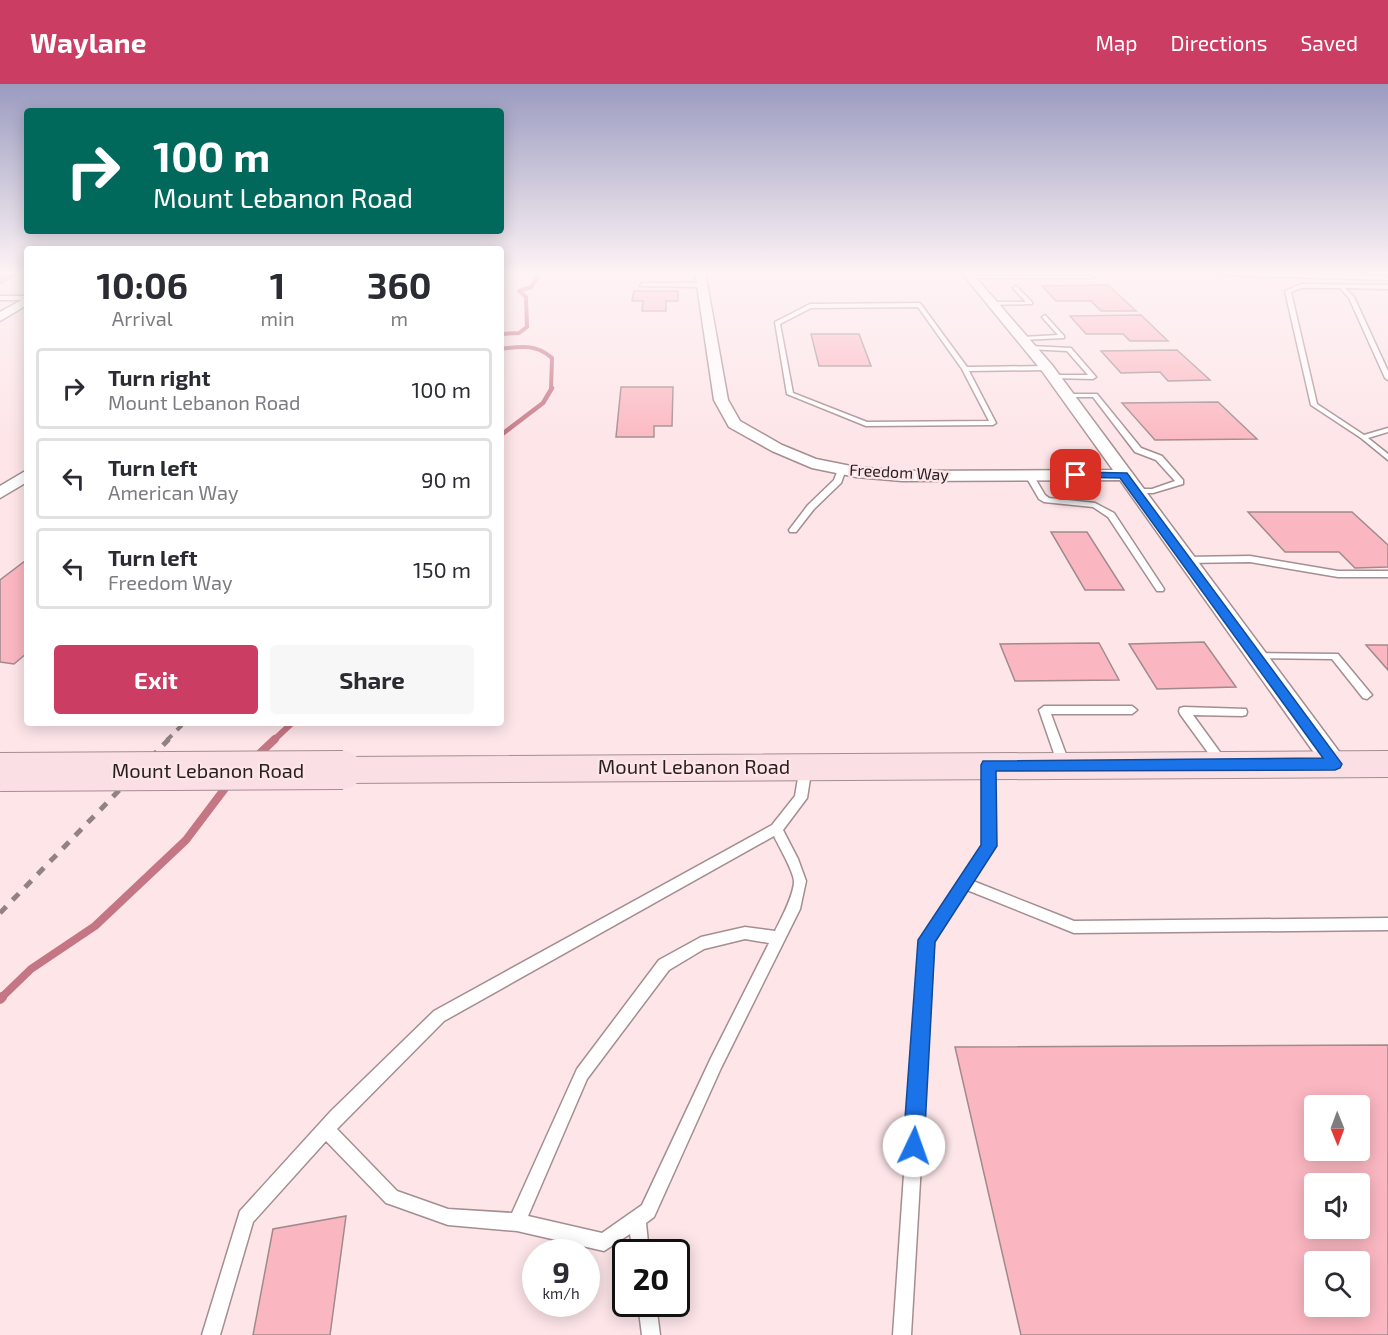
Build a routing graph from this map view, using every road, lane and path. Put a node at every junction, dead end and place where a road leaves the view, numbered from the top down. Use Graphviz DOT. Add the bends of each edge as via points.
graph roads {
  1 [pos="709,330"];
  2 [pos="778,330"];
  3 [pos="938,330"];
  4 [pos="1015,330"];
  5 [pos="1056,330"];
  6 [pos="1297,330"];
  7 [pos="1366,330"];
  8 [pos="1026,344"];
  9 [pos="965,369"];
  10 [pos="1050,372"];
  11 [pos="1388,378"];
  12 [pos="1066,395"];
  13 [pos="1388,430"];
  14 [pos="1363,437"];
  15 [pos="1388,458"];
  16 [pos="842,469"];
  17 [pos="1123,475"];
  18 [pos="1029,476"];
  19 [pos="24,477"];
  20 [pos="1134,491"];
  21 [pos="0,493"];
  22 [pos="793,530"];
  23 [pos="1185,560"];
  24 [pos="1388,574"];
  25 [pos="1160,589"];
  26 [pos="1256,656"];
  27 [pos="1367,695"];
  28 [pos="1132,710"];
  29 [pos="1242,712"];
  30 [pos="1335,764"];
  31 [pos="1388,764"];
  32 [pos="988,765"];
  33 [pos="1064,765"];
  34 [pos="1222,765"];
  35 [pos="806,766"];
  36 [pos="0,772"];
  37 [pos="776,829"];
  38 [pos="965,883"];
  39 [pos="1388,924"];
  40 [pos="779,938"];
  41 [pos="326,1129"];
  42 [pos="637,1218"];
  43 [pos="517,1222"];
  44 [pos="639,1239"];
  45 [pos="649,1317"];
  46 [pos="903,1333"];
  47 [pos="211,1335"];
  48 [pos="651,1335"];
  1 -- 16 [label="street, Freedom Way" via="721,400 734,424 812,463"];
  2 -- 9 [label="lane" via="790,394 866,424 993,423"];
  3 -- 9 [label="lane"];
  4 -- 8 [label="street"];
  5 -- 8 [label="lane" via="1062,337"];
  6 -- 14 [label="lane" via="1314,405"];
  7 -- 11 [label="lane"];
  8 -- 10 [label="street"];
  8 -- 10 [label="lane" via="1069,348 1093,377"];
  9 -- 10 [label="lane"];
  10 -- 12 [label="street"];
  12 -- 17 [label="street"];
  12 -- 20 [label="lane" via="1095,395 1138,450 1159,458 1180,482 1153,491"];
  13 -- 14 [label="lane"];
  14 -- 15 [label="lane"];
  16 -- 18 [label="street, Freedom Way" via="902,476"];
  16 -- 22 [label="lane" via="838,481"];
  17 -- 18 [label="street, Freedom Way"];
  17 -- 20 [label="street"];
  18 -- 25 [label="lane" via="1047,500 1095,505 1111,515"];
  19 -- 21 [label="street"];
  20 -- 23 [label="street"];
  23 -- 24 [label="lane" via="1250,559 1338,574"];
  23 -- 26 [label="street"];
  26 -- 27 [label="lane" via="1335,656"];
  26 -- 30 [label="street"];
  28 -- 33 [label="lane" via="1044,711"];
  29 -- 34 [label="lane" via="1185,711"];
  30 -- 31 [label="street, Mount Lebanon Road"];
  30 -- 34 [label="street, Mount Lebanon Road"];
  32 -- 33 [label="street, Mount Lebanon Road"];
  32 -- 35 [label="street, Mount Lebanon Road"];
  32 -- 38 [label="lane" via="989,846"];
  33 -- 34 [label="street, Mount Lebanon Road"];
  35 -- 36 [label="street, Mount Lebanon Road, bridge"];
  35 -- 37 [label="lane" via="801,798"];
  37 -- 40 [label="lane" via="800,881 793,909"];
  37 -- 41 [label="lane" via="439,1016"];
  38 -- 39 [label="lane" via="1074,927"];
  38 -- 46 [label="lane" via="927,940"];
  40 -- 42 [label="lane" via="648,1211"];
  40 -- 43 [label="lane" via="745,933 701,943 664,965 582,1074"];
  41 -- 43 [label="lane" via="392,1197 448,1217"];
  41 -- 47 [label="lane" via="246,1217"];
  42 -- 43 [label="lane" via="604,1242"];
  42 -- 44 [label="lane"];
  45 -- 48 [label="lane"];
}
